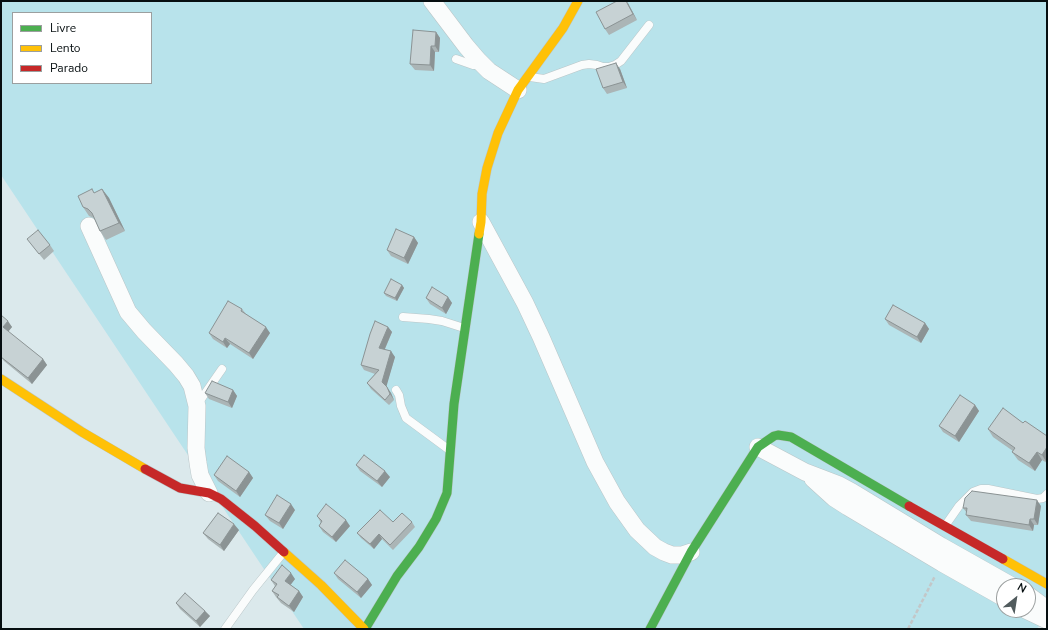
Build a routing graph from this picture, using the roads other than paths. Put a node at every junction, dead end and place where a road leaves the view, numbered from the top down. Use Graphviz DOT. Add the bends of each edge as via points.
graph roads {
  1 [pos="432,1"];
  2 [pos="578,1"];
  3 [pos="649,25"];
  4 [pos="456,60"];
  5 [pos="483,65"];
  6 [pos="528,76"];
  7 [pos="518,90"];
  8 [pos="481,222"];
  9 [pos="89,226"];
  10 [pos="403,317"];
  11 [pos="465,328"];
  12 [pos="222,369"];
  13 [pos="1,379"];
  14 [pos="396,390"];
  15 [pos="197,406"];
  16 [pos="758,447"];
  17 [pos="451,451"];
  18 [pos="805,472"];
  19 [pos="209,493"];
  20 [pos="1047,494"];
  21 [pos="944,526"];
  22 [pos="284,552"];
  23 [pos="691,552"];
  24 [pos="998,578"];
  25 [pos="1047,584"];
  26 [pos="996,593"];
  27 [pos="1036,601"];
  28 [pos="1047,609"];
  29 [pos="1036,615"];
  30 [pos="1047,620"];
  31 [pos="225,629"];
  32 [pos="364,629"];
  33 [pos="650,629"];
  1 -- 5 [label="street"];
  2 -- 6 [label="street" via="563,28"];
  3 -- 6 [label="lane" via="621,61 609,68 590,64 574,67 544,79"];
  4 -- 5 [label="lane" via="466,64"];
  5 -- 7 [label="street"];
  6 -- 7 [label="street"];
  7 -- 8 [label="street" via="498,133 487,168 482,194"];
  8 -- 11 [label="street"];
  8 -- 23 [label="street" via="525,303 595,462 617,502 637,530 655,547 672,555"];
  9 -- 15 [label="street" via="128,312 186,376 192,386"];
  10 -- 11 [label="lane" via="442,321"];
  11 -- 17 [label="street" via="454,404"];
  12 -- 15 [label="lane"];
  13 -- 19 [label="street" via="82,432 160,478 180,488"];
  14 -- 17 [label="lane" via="406,418"];
  15 -- 19 [label="street" via="196,448 200,475"];
  16 -- 18 [label="street"];
  16 -- 21 [label="street" via="774,436 791,437"];
  16 -- 23 [label="street"];
  17 -- 32 [label="street" via="447,493 436,520"];
  18 -- 24 [label="street" via="852,492"];
  18 -- 26 [label="street" via="834,498"];
  19 -- 22 [label="street" via="232,507"];
  20 -- 21 [label="lane" via="1037,499 981,489 973,492 959,506"];
  21 -- 25 [label="street"];
  22 -- 31 [label="lane"];
  22 -- 32 [label="street"];
  23 -- 33 [label="street"];
  27 -- 28 [label="street"];
  29 -- 30 [label="street"];
}
